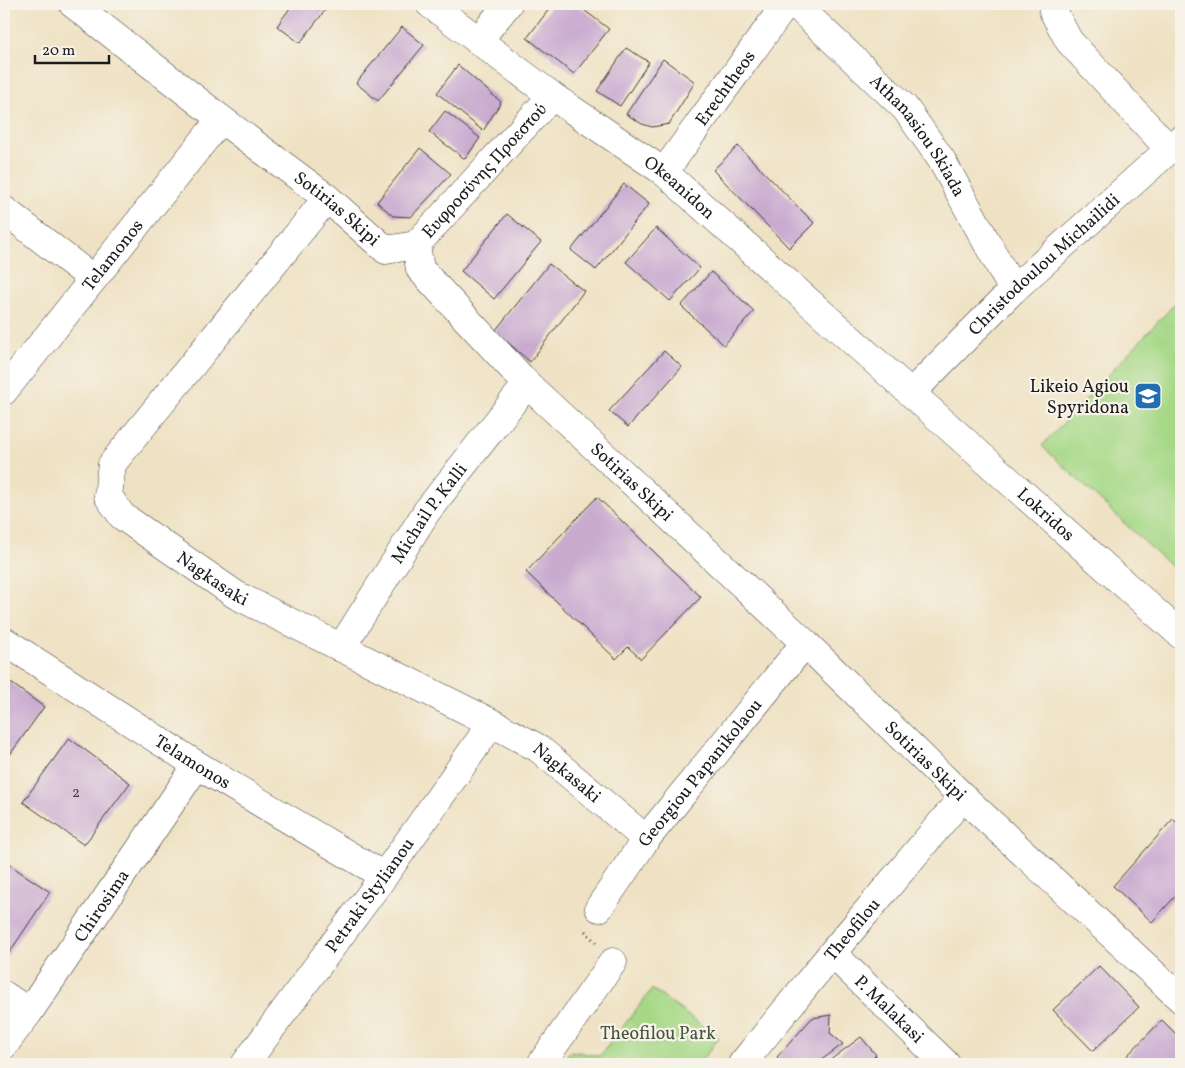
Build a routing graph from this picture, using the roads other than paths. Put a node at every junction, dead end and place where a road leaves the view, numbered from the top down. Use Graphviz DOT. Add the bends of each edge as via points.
graph roads {
  1 [pos="73,4"];
  2 [pos="430,4"];
  3 [pos="508,4"];
  4 [pos="786,4"];
  5 [pos="796,4"];
  6 [pos="1054,4"];
  7 [pos="478,41"];
  8 [pos="552,96"];
  9 [pos="220,119"];
  10 [pos="1176,145"];
  11 [pos="664,172"];
  12 [pos="327,198"];
  13 [pos="4,210"];
  14 [pos="416,244"];
  15 [pos="93,279"];
  16 [pos="1013,290"];
  17 [pos="527,384"];
  18 [pos="4,391"];
  19 [pos="911,393"];
  20 [pos="1181,635"];
  21 [pos="4,641"];
  22 [pos="806,643"];
  23 [pos="342,648"];
  24 [pos="492,723"];
  25 [pos="197,765"];
  26 [pos="963,797"];
  27 [pos="646,840"];
  28 [pos="384,876"];
  29 [pos="599,908"];
  30 [pos="832,953"];
  31 [pos="613,962"];
  32 [pos="4,995"];
  33 [pos="1181,999"];
  34 [pos="29,1012"];
  35 [pos="4,1045"];
  36 [pos="245,1064"];
  37 [pos="541,1064"];
  38 [pos="742,1064"];
  39 [pos="946,1064"];
  1 -- 9 [label="street, Sotirias Skipi"];
  2 -- 7 [label="street, Okeanidon"];
  3 -- 7 [label="street"];
  4 -- 11 [label="street, Erechtheos"];
  5 -- 16 [label="street, Athanasiou Skiada" via="905,108 941,159"];
  6 -- 10 [label="street" via="1053,11 1069,41"];
  7 -- 8 [label="street, Okeanidon"];
  8 -- 11 [label="street, Okeanidon"];
  8 -- 14 [label="street, Ευφροσύνης Προεστού"];
  9 -- 12 [label="street, Sotirias Skipi"];
  9 -- 15 [label="street, Telamonos"];
  10 -- 16 [label="street, Christodoulou Michailidi"];
  11 -- 19 [label="street, Okeanidon"];
  12 -- 14 [label="street, Sotirias Skipi" via="386,250"];
  12 -- 23 [label="street, Nagkasaki" via="112,464 108,496 122,516 236,595"];
  13 -- 15 [label="street"];
  14 -- 17 [label="street, Sotirias Skipi" via="420,269"];
  15 -- 18 [label="street, Telamonos"];
  16 -- 19 [label="street, Christodoulou Michailidi"];
  17 -- 22 [label="street, Sotirias Skipi"];
  17 -- 23 [label="street, Michail P. Kalli" via="427,511"];
  19 -- 20 [label="street, Lokridos"];
  21 -- 25 [label="street, Telamonos"];
  22 -- 26 [label="street, Sotirias Skipi"];
  22 -- 27 [label="street, Georgiou Papanikolaou"];
  23 -- 24 [label="street, Nagkasaki"];
  24 -- 27 [label="street, Nagkasaki" via="538,748"];
  24 -- 28 [label="street, Petraki Stylianou"];
  25 -- 28 [label="street, Telamonos"];
  25 -- 34 [label="street, Chirosima"];
  26 -- 30 [label="street, Theofilou"];
  26 -- 33 [label="street, Sotirias Skipi"];
  27 -- 29 [label="street, Georgiou Papanikolaou"];
  28 -- 36 [label="street, Petraki Stylianou"];
  30 -- 38 [label="street, Theofilou"];
  30 -- 39 [label="street, P. Malakasi"];
  31 -- 37 [label="street"];
  32 -- 34 [label="street"];
  34 -- 35 [label="street, Chirosima"];
}
